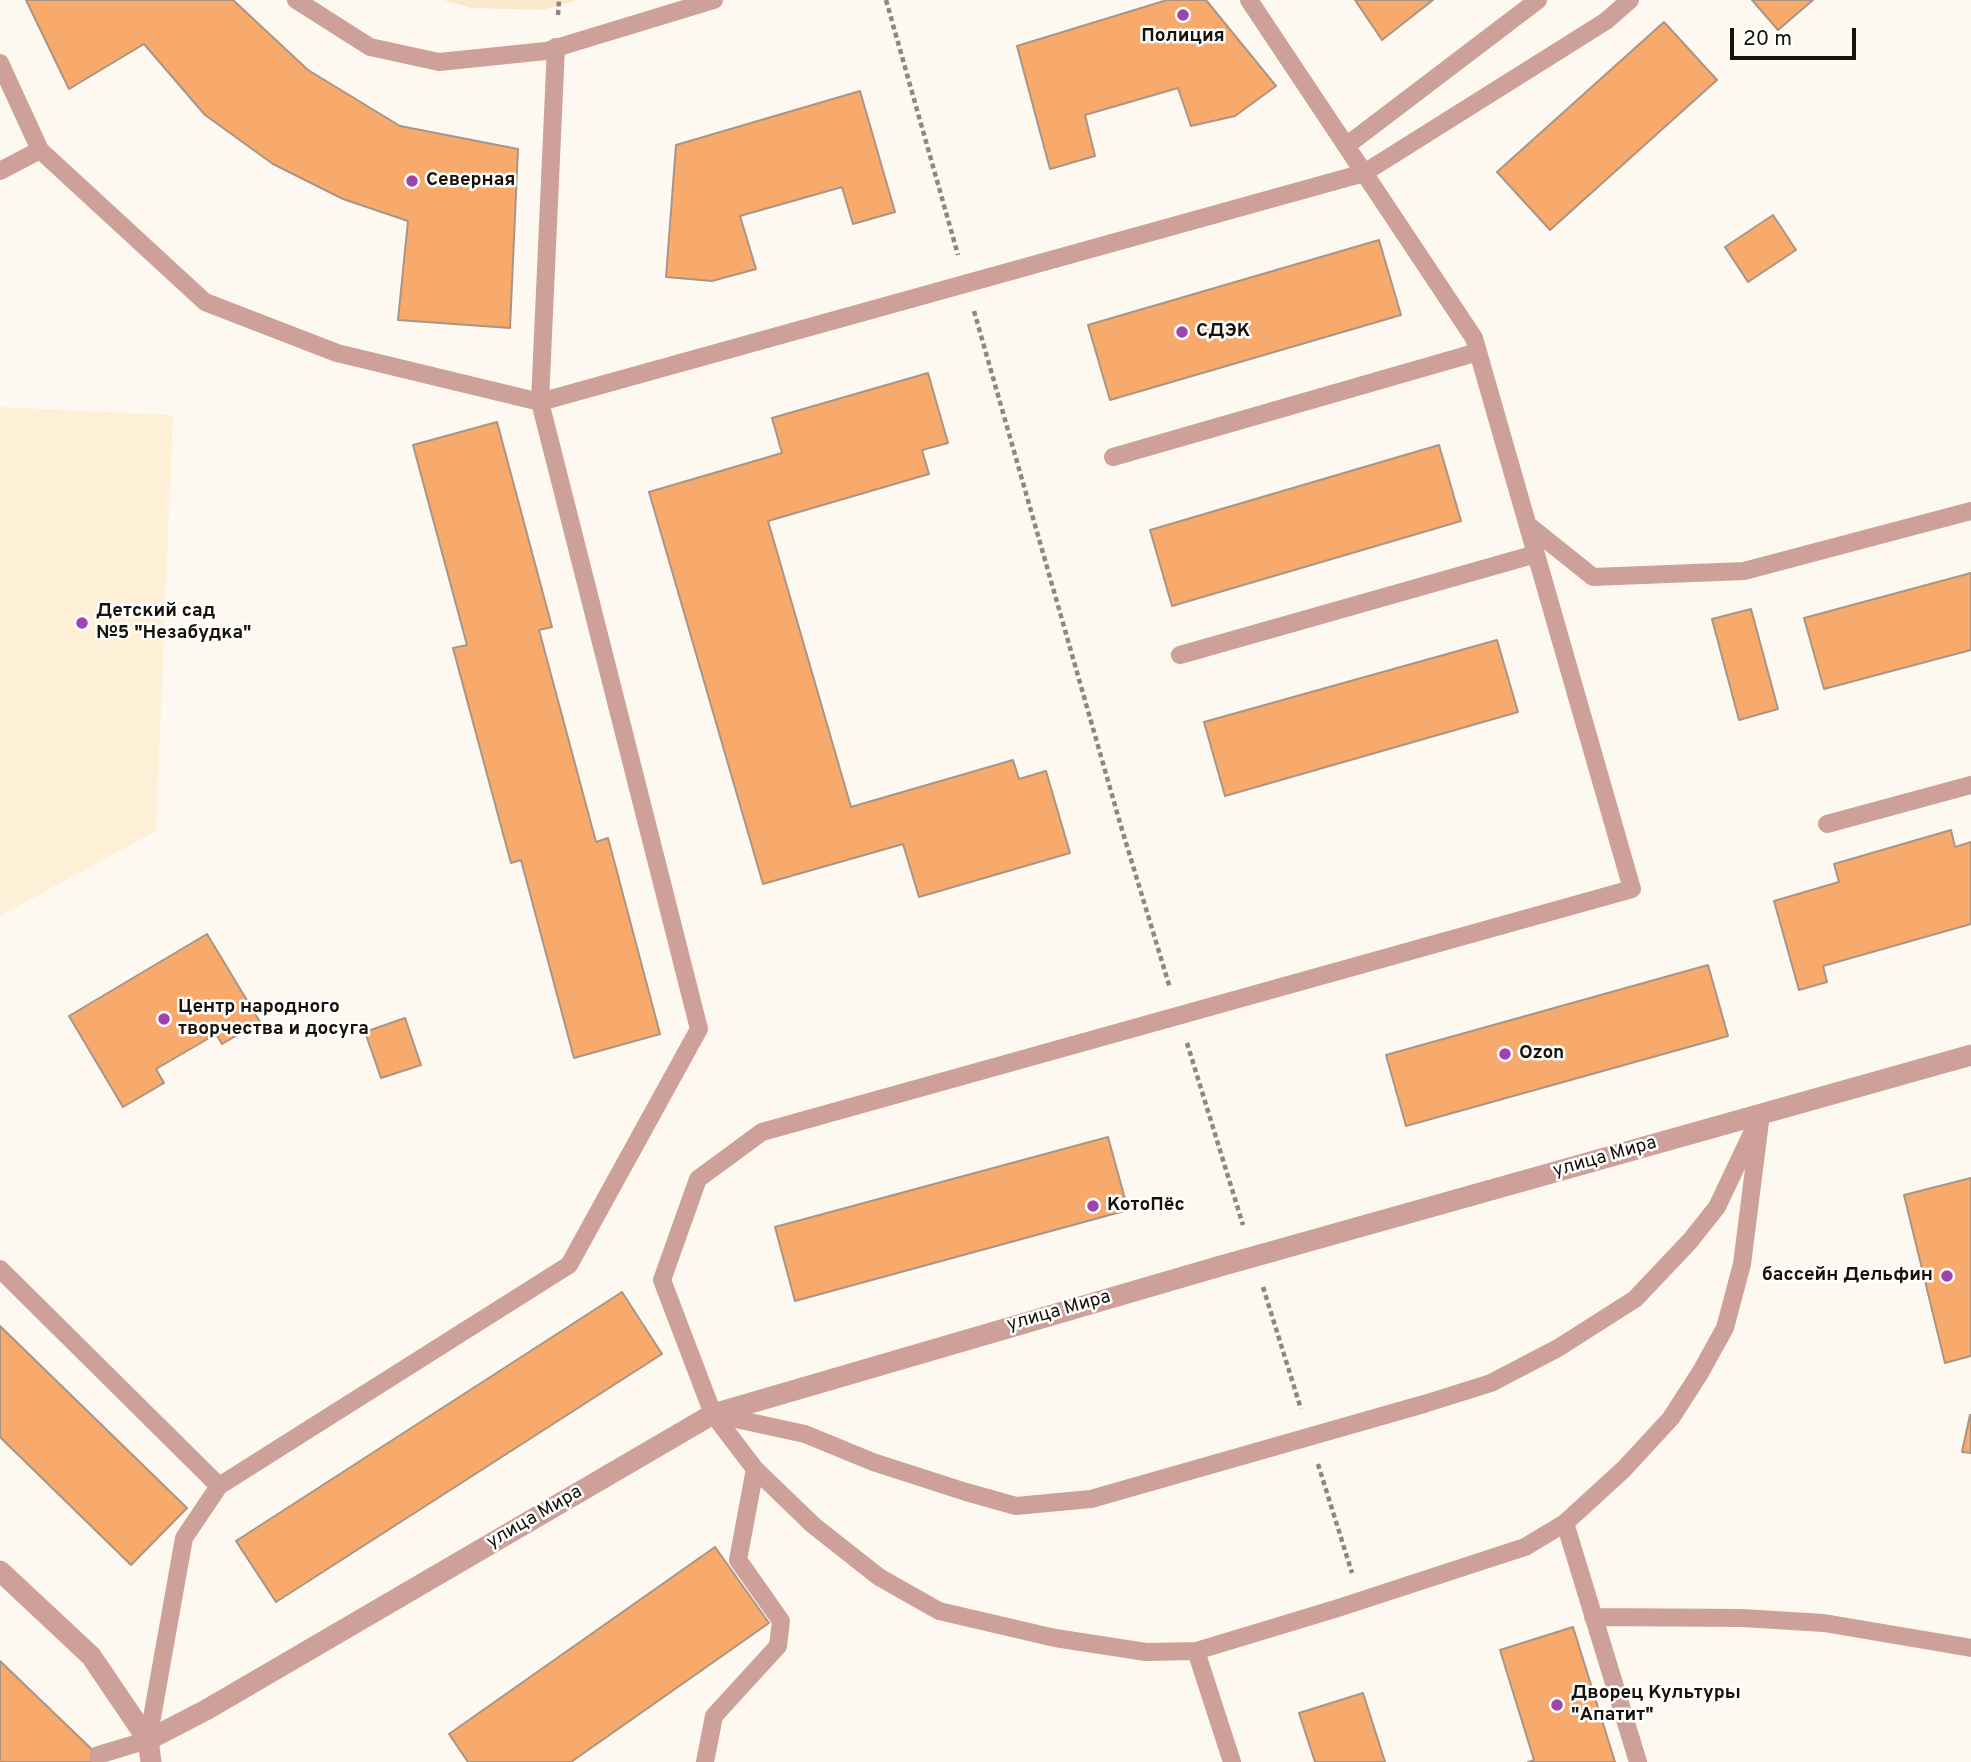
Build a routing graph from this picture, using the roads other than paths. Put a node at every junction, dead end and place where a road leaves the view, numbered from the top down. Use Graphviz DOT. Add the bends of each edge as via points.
graph roads {
  1 [pos="296,0"];
  2 [pos="714,0"];
  3 [pos="1249,0"];
  4 [pos="1538,0"];
  5 [pos="1630,0"];
  6 [pos="556,47"];
  7 [pos="0,62"];
  8 [pos="1346,146"];
  9 [pos="40,150"];
  10 [pos="0,171"];
  11 [pos="1364,173"];
  12 [pos="1478,352"];
  13 [pos="540,402"];
  14 [pos="1113,457"];
  15 [pos="1971,511"];
  16 [pos="1528,525"];
  17 [pos="1536,554"];
  18 [pos="1180,655"];
  19 [pos="1971,785"];
  20 [pos="1827,824"];
  21 [pos="1971,1055"];
  22 [pos="1761,1115"];
  23 [pos="0,1269"];
  24 [pos="713,1414"];
  25 [pos="755,1469"];
  26 [pos="219,1486"];
  27 [pos="1565,1523"];
  28 [pos="0,1571"];
  29 [pos="1593,1617"];
  30 [pos="1971,1648"];
  31 [pos="1196,1651"];
  32 [pos="148,1740"];
  33 [pos="98,1755"];
  34 [pos="151,1762"];
  35 [pos="705,1762"];
  36 [pos="1232,1762"];
  37 [pos="1638,1762"];
  1 -- 6 [label="lane" via="370,47 439,62"];
  2 -- 6 [label="lane"];
  3 -- 8 [label="lane"];
  4 -- 8 [label="lane"];
  5 -- 11 [label="lane" via="1606,21"];
  6 -- 13 [label="lane"];
  7 -- 9 [label="lane"];
  8 -- 11 [label="lane"];
  9 -- 10 [label="lane"];
  9 -- 13 [label="lane" via="205,302 337,354"];
  11 -- 12 [label="lane" via="1474,338"];
  11 -- 13 [label="lane"];
  12 -- 14 [label="lane"];
  12 -- 16 [label="lane"];
  13 -- 26 [label="lane" via="699,1029 569,1265"];
  15 -- 16 [label="lane" via="1744,570 1593,577"];
  16 -- 17 [label="lane"];
  17 -- 18 [label="lane"];
  17 -- 24 [label="lane" via="1632,888 762,1132 698,1179 662,1280"];
  19 -- 20 [label="lane"];
  21 -- 22 [label="street, улица Мира"];
  22 -- 24 [label="street, улица Мира" via="1253,1256"];
  22 -- 24 [label="lane" via="1717,1207 1636,1299 1559,1348 1491,1382 1309,1437 1091,1499 1016,1506 873,1462 805,1434"];
  22 -- 27 [label="lane" via="1742,1264 1724,1328 1671,1418"];
  23 -- 26 [label="lane"];
  24 -- 25 [label="lane"];
  24 -- 32 [label="street, улица Мира"];
  25 -- 31 [label="lane" via="813,1525 879,1577 939,1611 1055,1638 1146,1652"];
  25 -- 35 [label="lane" via="738,1560 781,1621 778,1646 714,1716"];
  26 -- 32 [label="lane" via="184,1538"];
  27 -- 29 [label="lane"];
  27 -- 31 [label="lane" via="1525,1548"];
  28 -- 32 [label="street" via="91,1656"];
  29 -- 30 [label="lane" via="1824,1623"];
  29 -- 37 [label="lane"];
  31 -- 36 [label="lane"];
  32 -- 33 [label="lane"];
  32 -- 34 [label="street"];
}
